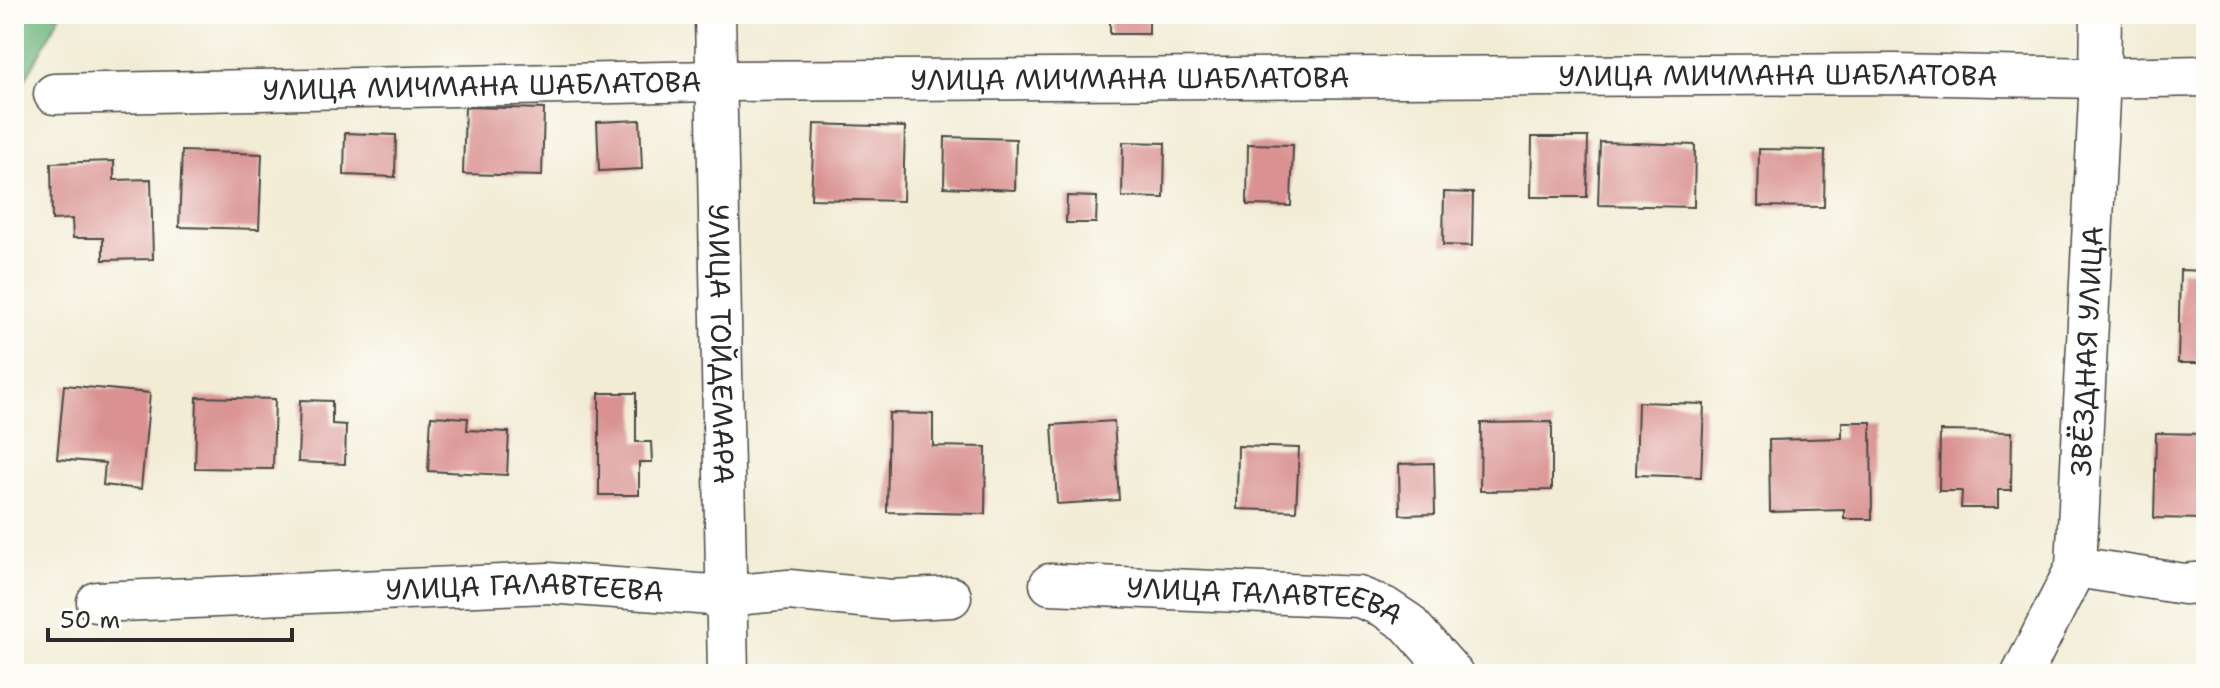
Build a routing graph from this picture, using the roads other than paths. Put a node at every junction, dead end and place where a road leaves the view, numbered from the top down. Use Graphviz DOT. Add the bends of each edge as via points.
graph roads {
  1 [pos="715,14"];
  2 [pos="2101,14"];
  3 [pos="2206,76"];
  4 [pos="2100,78"];
  5 [pos="716,81"];
  6 [pos="54,94"];
  7 [pos="2076,567"];
  8 [pos="2206,582"];
  9 [pos="1050,584"];
  10 [pos="726,596"];
  11 [pos="951,597"];
  12 [pos="97,602"];
  13 [pos="728,674"];
  14 [pos="1453,674"];
  15 [pos="2022,674"];
  1 -- 5 [label="street, УЛИЦА ТОЙДЕМАРА"];
  2 -- 4 [label="street, ЗВЁЗДНАЯ УЛИЦА"];
  3 -- 4 [label="street, УЛИЦА МИЧМАНА ШАБЛАТОВА"];
  4 -- 5 [label="street, УЛИЦА МИЧМАНА ШАБЛАТОВА" via="1894,74"];
  4 -- 7 [label="street, ЗВЁЗДНАЯ УЛИЦА"];
  5 -- 6 [label="street, УЛИЦА МИЧМАНА ШАБЛАТОВА"];
  5 -- 10 [label="street, УЛИЦА ТОЙДЕМАРА"];
  7 -- 8 [label="street" via="2184,584"];
  7 -- 15 [label="street, ЗВЁЗДНАЯ УЛИЦА"];
  9 -- 14 [label="street, УЛИЦА ГАЛАВТЕЕВА" via="1359,597 1408,623"];
  10 -- 11 [label="street, УЛИЦА ГАЛАВТЕЕВА" via="789,590 891,600"];
  10 -- 12 [label="street, УЛИЦА ГАЛАВТЕЕВА" via="548,583"];
  10 -- 13 [label="street, УЛИЦА ТОЙДЕМАРА"];
}
